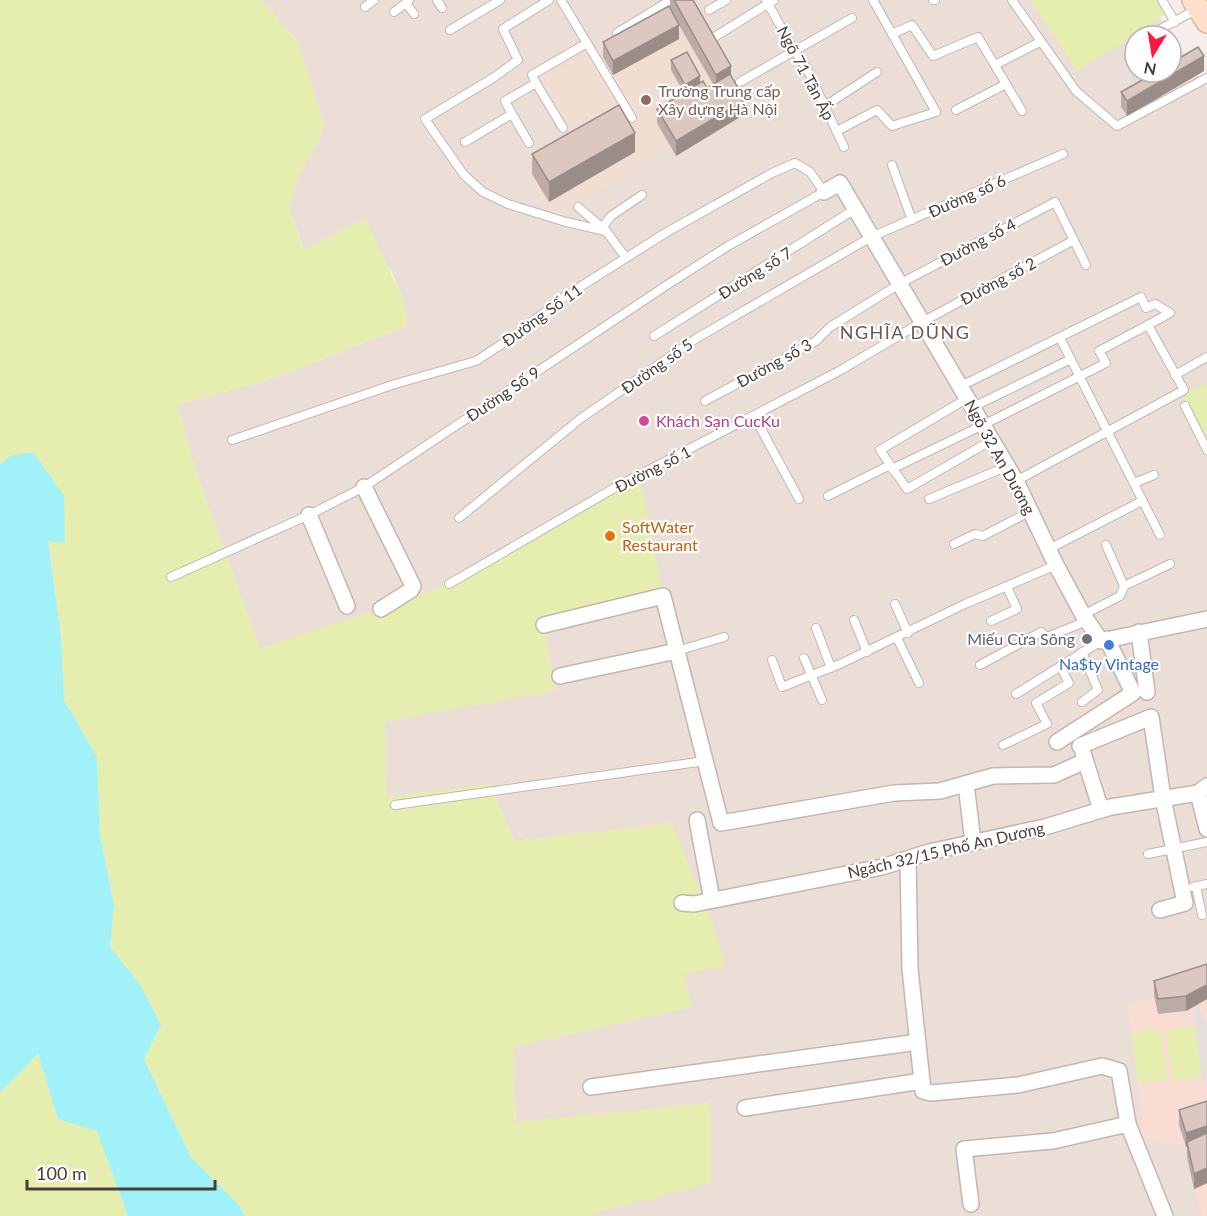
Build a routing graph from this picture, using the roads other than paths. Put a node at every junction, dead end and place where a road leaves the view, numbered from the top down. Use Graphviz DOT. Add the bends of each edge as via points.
graph roads {
  1 [pos="374,0"];
  2 [pos="437,0"];
  3 [pos="500,0"];
  4 [pos="549,0"];
  5 [pos="561,0"];
  6 [pos="671,0"];
  7 [pos="726,0"];
  8 [pos="873,0"];
  9 [pos="1012,0"];
  10 [pos="1162,0"];
  11 [pos="407,1"];
  12 [pos="769,1"];
  13 [pos="365,7"];
  14 [pos="442,8"];
  15 [pos="709,10"];
  16 [pos="1200,10"];
  17 [pos="394,12"];
  18 [pos="414,14"];
  19 [pos="852,18"];
  20 [pos="1175,22"];
  21 [pos="1171,24"];
  22 [pos="450,30"];
  23 [pos="616,33"];
  24 [pos="892,34"];
  25 [pos="717,36"];
  26 [pos="1040,42"];
  27 [pos="589,47"];
  28 [pos="795,52"];
  29 [pos="995,65"];
  30 [pos="877,72"];
  31 [pos="1207,78"];
  32 [pos="740,82"];
  33 [pos="536,83"];
  34 [pos="1006,84"];
  35 [pos="825,106"];
  36 [pos="956,110"];
  37 [pos="1022,111"];
  38 [pos="512,114"];
  39 [pos="632,118"];
  40 [pos="563,128"];
  41 [pos="837,131"];
  42 [pos="465,142"];
  43 [pos="529,143"];
  44 [pos="844,147"];
  45 [pos="1063,154"];
  46 [pos="892,165"];
  47 [pos="824,192"];
  48 [pos="642,195"];
  49 [pos="578,207"];
  50 [pos="855,209"];
  51 [pos="912,220"];
  52 [pos="604,230"];
  53 [pos="871,237"];
  54 [pos="1074,240"];
  55 [pos="626,258"];
  56 [pos="1086,265"];
  57 [pos="901,283"];
  58 [pos="922,322"];
  59 [pos="1148,325"];
  60 [pos="654,336"];
  61 [pos="1060,338"];
  62 [pos="1207,357"];
  63 [pos="1071,359"];
  64 [pos="1175,375"];
  65 [pos="1080,376"];
  66 [pos="967,397"];
  67 [pos="705,401"];
  68 [pos="1185,406"];
  69 [pos="754,416"];
  70 [pos="983,426"];
  71 [pos="1108,431"];
  72 [pos="232,440"];
  73 [pos="992,440"];
  74 [pos="1207,450"];
  75 [pos="1008,466"];
  76 [pos="891,467"];
  77 [pos="1154,474"];
  78 [pos="1016,481"];
  79 [pos="1134,483"];
  80 [pos="364,487"];
  81 [pos="828,496"];
  82 [pos="799,499"];
  83 [pos="929,499"];
  84 [pos="1142,501"];
  85 [pos="1031,511"];
  86 [pos="309,515"];
  87 [pos="459,518"];
  88 [pos="1160,534"];
  89 [pos="954,544"];
  90 [pos="1106,545"];
  91 [pos="1048,549"];
  92 [pos="1170,564"];
  93 [pos="1056,565"];
  94 [pos="171,577"];
  95 [pos="449,584"];
  96 [pos="1007,586"];
  97 [pos="1125,586"];
  98 [pos="895,604"];
  99 [pos="347,606"];
  100 [pos="381,609"];
  101 [pos="1085,618"];
  102 [pos="1207,619"];
  103 [pos="854,620"];
  104 [pos="991,621"];
  105 [pos="544,625"];
  106 [pos="816,628"];
  107 [pos="1139,632"];
  108 [pos="908,633"];
  109 [pos="724,637"];
  110 [pos="897,638"];
  111 [pos="1104,640"];
  112 [pos="677,651"];
  113 [pos="867,652"];
  114 [pos="1083,652"];
  115 [pos="804,658"];
  116 [pos="772,660"];
  117 [pos="980,665"];
  118 [pos="1060,666"];
  119 [pos="831,668"];
  120 [pos="811,675"];
  121 [pos="560,676"];
  122 [pos="919,684"];
  123 [pos="1147,692"];
  124 [pos="1016,694"];
  125 [pos="822,700"];
  126 [pos="1082,702"];
  127 [pos="1057,742"];
  128 [pos="1003,745"];
  129 [pos="1080,746"];
  130 [pos="705,761"];
  131 [pos="966,784"];
  132 [pos="1203,789"];
  133 [pos="1163,798"];
  134 [pos="394,805"];
  135 [pos="1101,810"];
  136 [pos="698,819"];
  137 [pos="1207,830"];
  138 [pos="973,842"];
  139 [pos="1207,842"];
  140 [pos="1174,849"];
  141 [pos="1148,854"];
  142 [pos="908,859"];
  143 [pos="1207,884"];
  144 [pos="1189,887"];
  145 [pos="712,900"];
  146 [pos="682,903"];
  147 [pos="1160,910"];
  148 [pos="1202,915"];
  149 [pos="918,1042"];
  150 [pos="922,1081"];
  151 [pos="591,1087"];
  152 [pos="745,1108"];
  153 [pos="1128,1124"];
  154 [pos="971,1204"];
  155 [pos="1165,1216"];
  1 -- 13 [label="lane"];
  2 -- 14 [label="lane"];
  3 -- 22 [label="lane"];
  4 -- 52 [label="lane" via="503,29 518,60 425,119 464,175 483,192 508,204"];
  5 -- 27 [label="lane"];
  6 -- 23 [label="lane"];
  7 -- 15 [label="lane"];
  8 -- 24 [label="lane"];
  9 -- 26 [label="lane"];
  10 -- 20 [label="lane"];
  11 -- 17 [label="lane"];
  11 -- 18 [label="lane"];
  12 -- 25 [label="lane"];
  12 -- 28 [label="lane, Ngõ 71 Tân Ấp"];
  16 -- 20 [label="lane"];
  19 -- 28 [label="lane"];
  20 -- 21 [label="lane"];
  24 -- 29 [label="lane" via="912,26 933,56 978,37"];
  24 -- 41 [label="lane" via="936,112 892,126 877,110"];
  26 -- 29 [label="lane"];
  26 -- 31 [label="lane" via="1076,91 1118,126"];
  27 -- 33 [label="lane" via="532,75"];
  27 -- 39 [label="lane"];
  28 -- 32 [label="lane"];
  28 -- 35 [label="lane, Ngõ 71 Tân Ấp"];
  29 -- 34 [label="lane"];
  30 -- 35 [label="lane"];
  33 -- 38 [label="lane" via="505,101"];
  33 -- 40 [label="lane"];
  34 -- 36 [label="lane"];
  34 -- 37 [label="lane"];
  35 -- 41 [label="lane, Ngõ 71 Tân Ấp"];
  38 -- 42 [label="lane"];
  38 -- 43 [label="lane"];
  41 -- 44 [label="lane, Ngõ 71 Tân Ấp"];
  45 -- 51 [label="lane, Đường số 6"];
  46 -- 51 [label="lane"];
  47 -- 50 [label="street, Ngõ 32 An Dương" via="840,183"];
  47 -- 55 [label="lane, Đường Số 11" via="810,172 795,163"];
  47 -- 80 [label="lane, Đường Số 9" via="667,285"];
  48 -- 52 [label="lane" via="611,216"];
  49 -- 52 [label="lane"];
  50 -- 53 [label="street, Ngõ 32 An Dương"];
  50 -- 60 [label="lane, Đường số 7"];
  51 -- 53 [label="lane, Đường số 6"];
  52 -- 55 [label="lane"];
  53 -- 57 [label="street, Ngõ 32 An Dương"];
  53 -- 87 [label="lane, Đường số 5" via="697,338 580,418"];
  54 -- 56 [label="lane"];
  54 -- 57 [label="lane, Đường số 4" via="1055,202"];
  54 -- 58 [label="lane, Đường số 2"];
  55 -- 72 [label="lane, Đường Số 11" via="476,361 395,384"];
  57 -- 58 [label="street, Ngõ 32 An Dương"];
  57 -- 67 [label="lane, Đường số 3" via="830,327 816,341"];
  58 -- 66 [label="street, Ngõ 32 An Dương"];
  58 -- 69 [label="lane, Đường số 1"];
  59 -- 61 [label="lane" via="1170,313 1155,304 1146,308 1141,297"];
  59 -- 64 [label="lane"];
  59 -- 65 [label="lane" via="1099,351 1106,363"];
  61 -- 63 [label="lane"];
  61 -- 66 [label="lane"];
  62 -- 64 [label="lane"];
  63 -- 65 [label="lane"];
  63 -- 66 [label="lane"];
  64 -- 71 [label="lane" via="1184,390"];
  65 -- 70 [label="lane"];
  65 -- 71 [label="lane"];
  66 -- 70 [label="street, Ngõ 32 An Dương"];
  66 -- 76 [label="lane" via="880,450"];
  68 -- 74 [label="lane"];
  69 -- 82 [label="lane"];
  69 -- 95 [label="lane, Đường số 1" via="616,487"];
  70 -- 73 [label="street, Ngõ 32 An Dương"];
  70 -- 76 [label="lane"];
  71 -- 78 [label="lane"];
  71 -- 79 [label="lane"];
  73 -- 75 [label="street, Ngõ 32 An Dương"];
  73 -- 76 [label="lane" via="907,489"];
  75 -- 78 [label="street, Ngõ 32 An Dương"];
  75 -- 83 [label="lane"];
  76 -- 81 [label="lane"];
  77 -- 79 [label="lane"];
  78 -- 85 [label="street, Ngõ 32 An Dương"];
  79 -- 84 [label="lane"];
  80 -- 86 [label="lane, Đường Số 9"];
  80 -- 100 [label="street" via="413,586"];
  84 -- 88 [label="lane"];
  84 -- 91 [label="lane"];
  85 -- 89 [label="lane" via="983,536 975,534"];
  85 -- 91 [label="street, Ngõ 32 An Dương"];
  86 -- 94 [label="lane, Đường Số 9"];
  86 -- 99 [label="street"];
  90 -- 97 [label="lane"];
  91 -- 93 [label="street, Ngõ 32 An Dương"];
  92 -- 97 [label="lane"];
  93 -- 96 [label="lane"];
  93 -- 101 [label="street, Ngõ 32 An Dương"];
  96 -- 104 [label="lane" via="1017,609"];
  96 -- 108 [label="lane"];
  97 -- 101 [label="lane" via="1120,596"];
  98 -- 108 [label="lane"];
  101 -- 111 [label="street, Ngõ 32 An Dương"];
  101 -- 117 [label="lane" via="1047,637 1041,632"];
  102 -- 107 [label="street"];
  103 -- 113 [label="lane"];
  105 -- 112 [label="street" via="663,596"];
  106 -- 119 [label="lane"];
  107 -- 111 [label="street"];
  107 -- 123 [label="street"];
  108 -- 110 [label="lane"];
  109 -- 112 [label="lane"];
  110 -- 113 [label="lane"];
  110 -- 122 [label="lane"];
  111 -- 114 [label="lane"];
  111 -- 129 [label="street, Ngõ 32 An Dương" via="1132,693"];
  112 -- 121 [label="street"];
  112 -- 130 [label="street"];
  113 -- 119 [label="lane"];
  114 -- 118 [label="lane"];
  114 -- 126 [label="lane" via="1098,690"];
  115 -- 120 [label="lane"];
  116 -- 120 [label="lane" via="783,687"];
  118 -- 124 [label="lane"];
  118 -- 128 [label="lane" via="1070,683 1036,703 1047,724"];
  119 -- 120 [label="lane"];
  120 -- 125 [label="lane"];
  127 -- 129 [label="street"];
  129 -- 131 [label="street" via="1054,775 993,776"];
  129 -- 133 [label="street" via="1151,717"];
  129 -- 135 [label="street"];
  130 -- 131 [label="street" via="721,823"];
  130 -- 134 [label="lane"];
  131 -- 138 [label="street"];
  132 -- 133 [label="street, Ngách 32/15 Phố An Dương"];
  132 -- 137 [label="street"];
  133 -- 135 [label="street, Ngách 32/15 Phố An Dương"];
  133 -- 140 [label="street"];
  135 -- 138 [label="street, Ngách 32/15 Phố An Dương"];
  136 -- 145 [label="street"];
  138 -- 142 [label="street, Ngách 32/15 Phố An Dương"];
  139 -- 140 [label="lane"];
  140 -- 141 [label="lane"];
  140 -- 144 [label="street"];
  142 -- 145 [label="street, Ngách 32/15 Phố An Dương"];
  142 -- 149 [label="street" via="909,969"];
  143 -- 144 [label="lane"];
  144 -- 147 [label="street" via="1185,903"];
  144 -- 148 [label="lane"];
  145 -- 146 [label="street, Ngách 32/15 Phố An Dương"];
  149 -- 150 [label="street"];
  149 -- 151 [label="street"];
  150 -- 152 [label="street"];
  150 -- 153 [label="street" via="923,1091 931,1093 1018,1085 1102,1066 1119,1071"];
  153 -- 154 [label="street" via="1053,1141 964,1149"];
  153 -- 155 [label="street"];
}
